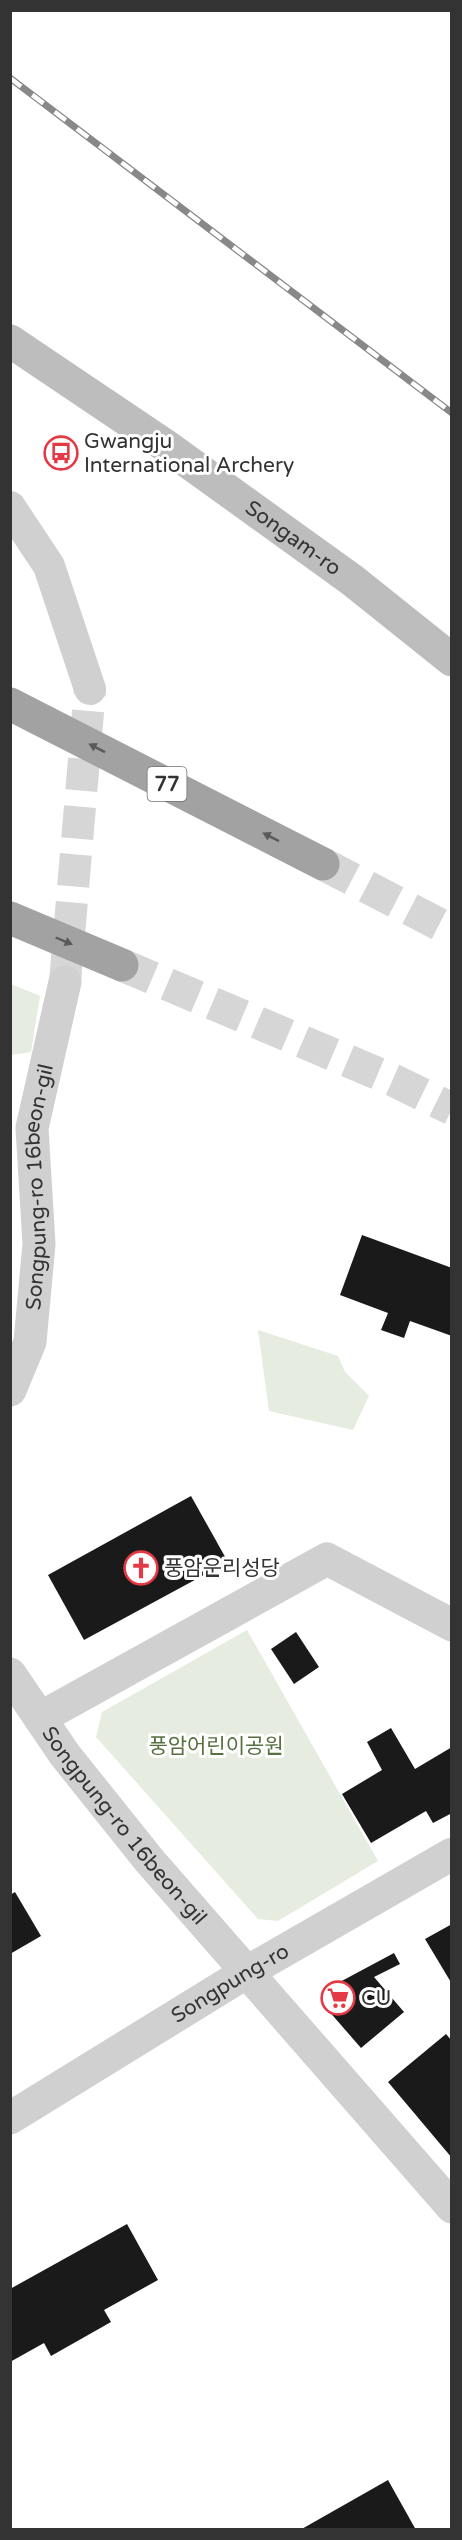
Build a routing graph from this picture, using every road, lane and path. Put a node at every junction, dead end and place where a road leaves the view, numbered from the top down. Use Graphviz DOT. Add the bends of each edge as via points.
graph roads {
  1 [pos="10,341"];
  2 [pos="10,507"];
  3 [pos="452,660"];
  4 [pos="90,689"];
  5 [pos="10,704"];
  6 [pos="323,864"];
  7 [pos="10,918"];
  8 [pos="122,965"];
  9 [pos="65,982"];
  10 [pos="10,1390"];
  11 [pos="452,1625"];
  12 [pos="10,1674"];
  13 [pos="40,1718"];
  14 [pos="452,1854"];
  15 [pos="247,1972"];
  16 [pos="10,2118"];
  17 [pos="452,2208"];
  1 -- 3 [label="main road, Songam-ro" via="166,446 324,560"];
  2 -- 4 [label="street" via="49,566"];
  6 -- 5 [label="highway, 77, one-way"];
  7 -- 8 [label="highway, one-way"];
  9 -- 10 [label="street, Songpung-ro 16beon-gil" via="32,1128 39,1244 30,1342"];
  11 -- 13 [label="street" via="327,1559"];
  12 -- 13 [label="street, Songpung-ro 16beon-gil"];
  13 -- 15 [label="street, Songpung-ro 16beon-gil" via="150,1860"];
  14 -- 15 [label="street, Songpung-ro"];
  15 -- 16 [label="street, Songpung-ro"];
  15 -- 17 [label="street, Songpung-ro 16beon-gil"];
}
